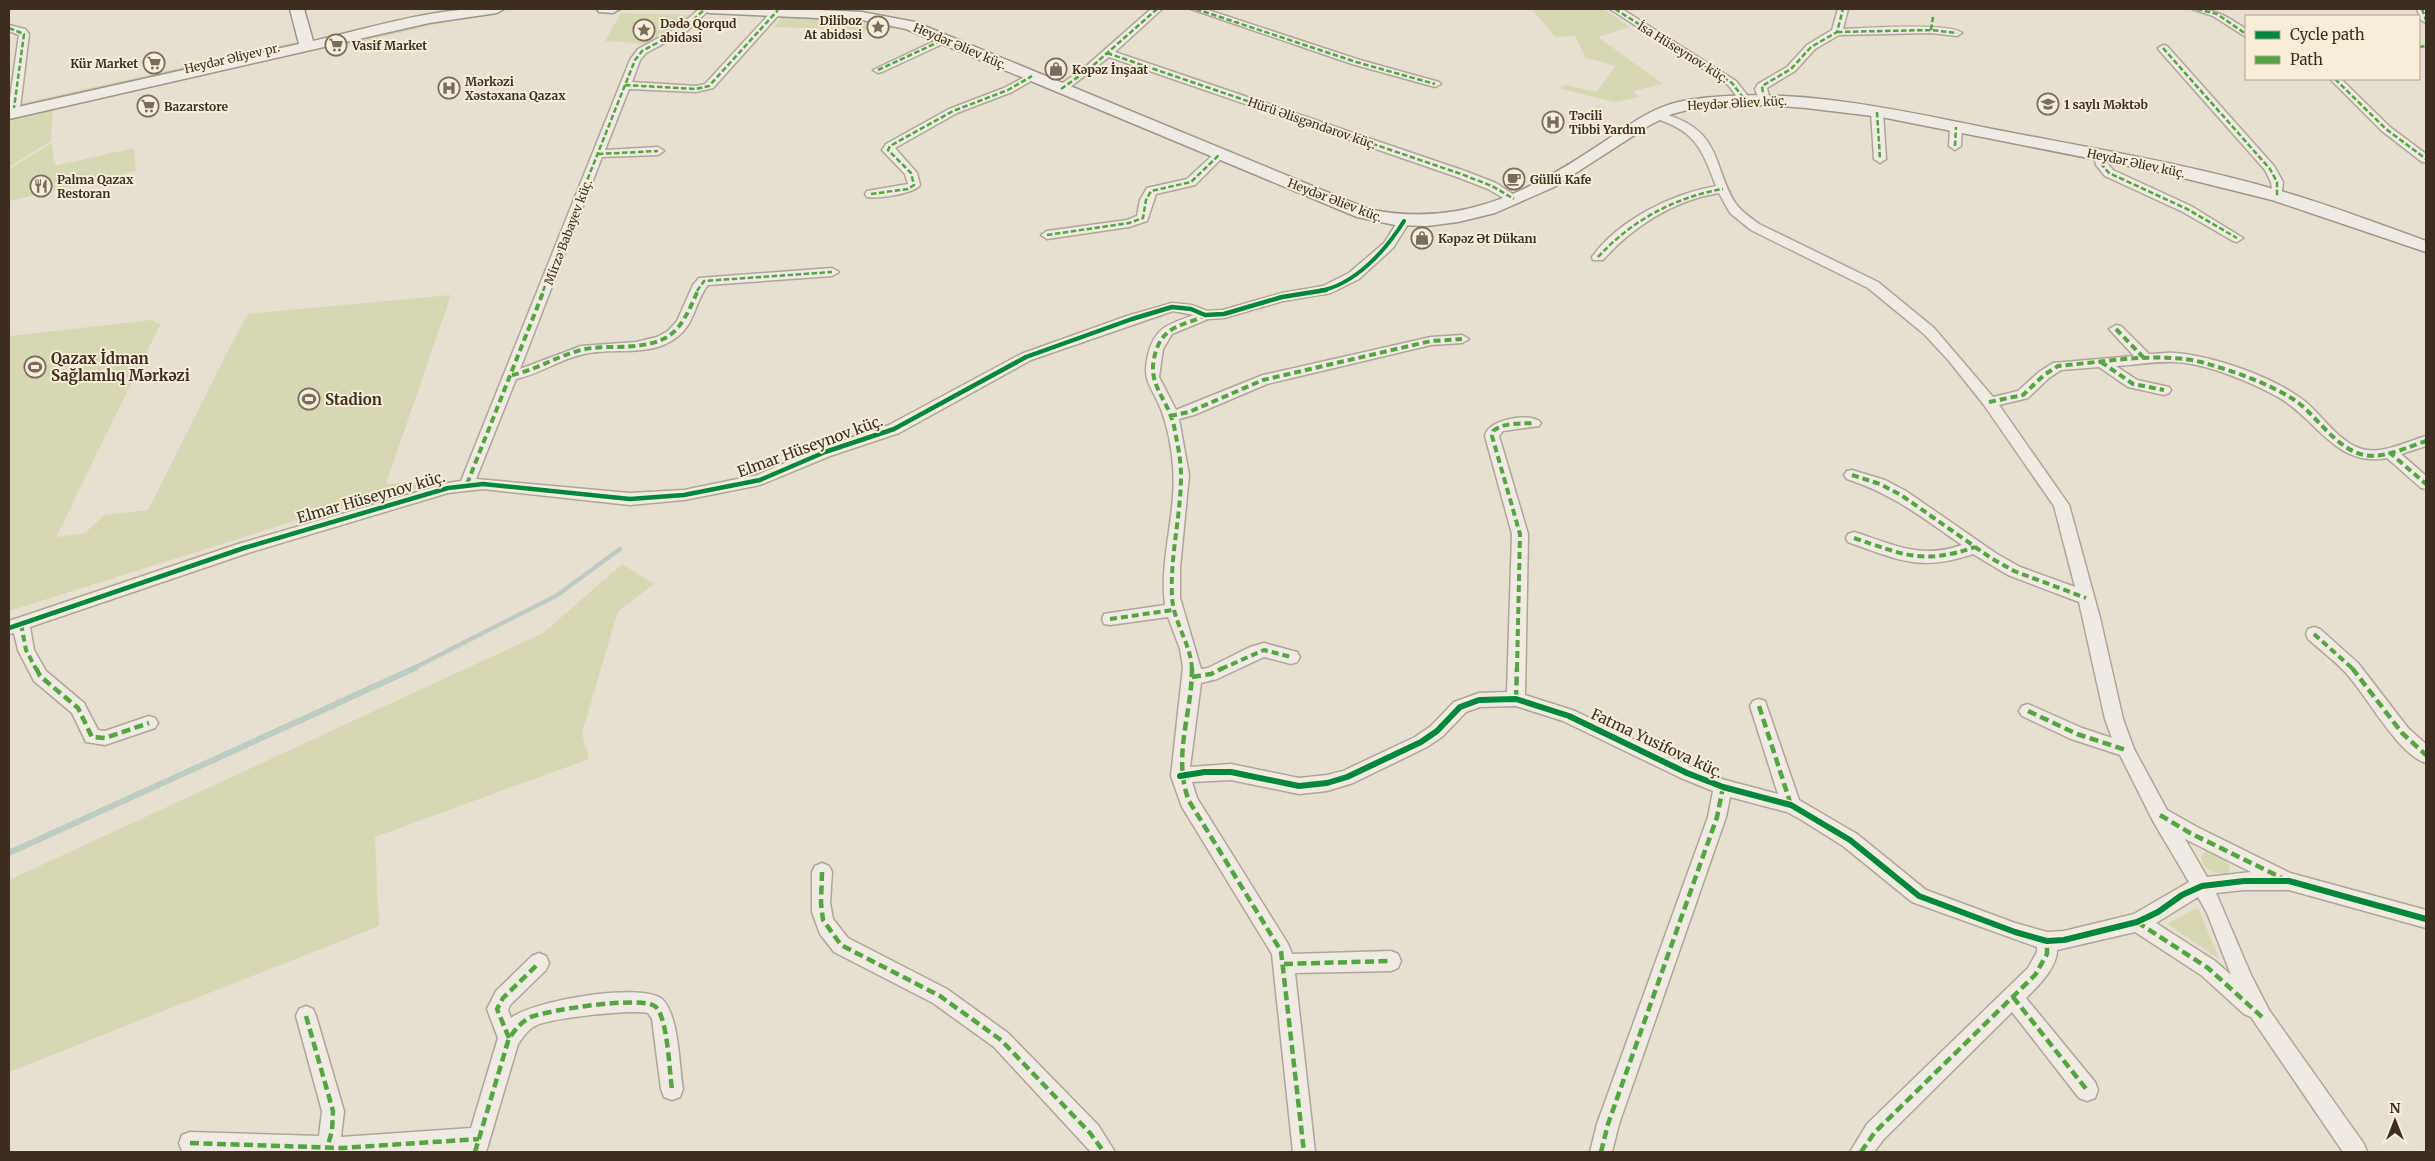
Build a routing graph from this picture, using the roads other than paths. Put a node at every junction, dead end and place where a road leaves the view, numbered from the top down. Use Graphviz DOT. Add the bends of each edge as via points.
graph roads {
  1 [pos="298,9"];
  2 [pos="455,9"];
  3 [pos="497,9"];
  4 [pos="604,9"];
  5 [pos="613,9"];
  6 [pos="705,9"];
  7 [pos="708,9"];
  8 [pos="1157,9"];
  9 [pos="1196,9"];
  10 [pos="1615,9"];
  11 [pos="1843,9"];
  12 [pos="2197,9"];
  13 [pos="2422,9"];
  14 [pos="778,10"];
  15 [pos="838,11"];
  16 [pos="1934,17"];
  17 [pos="2426,20"];
  18 [pos="9,28"];
  19 [pos="1931,30"];
  20 [pos="1837,32"];
  21 [pos="1957,32"];
  22 [pos="2245,33"];
  23 [pos="945,39"];
  24 [pos="306,44"];
  25 [pos="2163,48"];
  26 [pos="1108,53"];
  27 [pos="878,70"];
  28 [pos="1032,76"];
  29 [pos="2337,80"];
  30 [pos="1435,84"];
  31 [pos="625,85"];
  32 [pos="1061,89"];
  33 [pos="1746,100"];
  34 [pos="1764,100"];
  35 [pos="11,110"];
  36 [pos="1878,112"];
  37 [pos="1654,115"];
  38 [pos="1956,127"];
  39 [pos="1955,146"];
  40 [pos="658,151"];
  41 [pos="598,154"];
  42 [pos="1220,154"];
  43 [pos="2100,155"];
  44 [pos="1880,159"];
  45 [pos="2426,159"];
  46 [pos="1723,189"];
  47 [pos="872,194"];
  48 [pos="2277,196"];
  49 [pos="1514,200"];
  50 [pos="1404,221"];
  51 [pos="1047,235"];
  52 [pos="2237,238"];
  53 [pos="2426,247"];
  54 [pos="1598,257"];
  55 [pos="832,272"];
  56 [pos="1206,315"];
  57 [pos="2116,329"];
  58 [pos="1462,339"];
  59 [pos="2144,358"];
  60 [pos="2101,362"];
  61 [pos="512,374"];
  62 [pos="2164,390"];
  63 [pos="1989,402"];
  64 [pos="1170,416"];
  65 [pos="1534,423"];
  66 [pos="2426,441"];
  67 [pos="2389,452"];
  68 [pos="1852,475"];
  69 [pos="468,484"];
  70 [pos="2426,484"];
  71 [pos="1854,538"];
  72 [pos="1975,547"];
  73 [pos="2086,598"];
  74 [pos="1173,610"];
  75 [pos="1110,619"];
  76 [pos="15,626"];
  77 [pos="2314,634"];
  78 [pos="1291,657"];
  79 [pos="1192,677"];
  80 [pos="1516,699"];
  81 [pos="1759,706"];
  82 [pos="2028,711"];
  83 [pos="149,723"];
  84 [pos="2126,750"];
  85 [pos="2426,756"];
  86 [pos="1180,776"];
  87 [pos="1723,787"];
  88 [pos="1791,806"];
  89 [pos="2160,815"];
  90 [pos="822,872"];
  91 [pos="2288,882"];
  92 [pos="2202,886"];
  93 [pos="2426,919"];
  94 [pos="2137,922"];
  95 [pos="2047,941"];
  96 [pos="1390,961"];
  97 [pos="538,963"];
  98 [pos="1284,964"];
  99 [pos="2013,997"];
  100 [pos="306,1016"];
  101 [pos="2262,1017"];
  102 [pos="509,1038"];
  103 [pos="672,1089"];
  104 [pos="2087,1090"];
  105 [pos="190,1143"];
  106 [pos="477,1145"];
  107 [pos="327,1148"];
  108 [pos="1104,1152"];
  109 [pos="1304,1152"];
  110 [pos="1601,1152"];
  111 [pos="1862,1152"];
  112 [pos="2356,1152"];
  1 -- 24 [label="main road"];
  2 -- 24 [label="main road"];
  3 -- 24 [label="main road" via="438,17"];
  4 -- 5 [label="main road"];
  6 -- 31 [label="street, Mirzə Babayev küç." via="683,28 642,51"];
  7 -- 14 [label="main road, Heydər Əliev küç."];
  8 -- 26 [label="street"];
  9 -- 30 [label="street" via="1356,62"];
  10 -- 33 [label="street, İsa Hüseynov küç." via="1732,84"];
  11 -- 20 [label="street"];
  12 -- 22 [label="street" via="2217,14"];
  13 -- 17 [label="street"];
  14 -- 15 [label="main road, Heydər Əliev küç."];
  14 -- 31 [label="street" via="709,86 696,89"];
  15 -- 23 [label="main road, Heydər Əliev küç." via="894,20"];
  16 -- 19 [label="street"];
  18 -- 35 [label="street" via="24,34"];
  19 -- 20 [label="street"];
  19 -- 21 [label="street"];
  20 -- 34 [label="street" via="1811,47 1791,69 1762,86"];
  23 -- 27 [label="street"];
  23 -- 28 [label="main road, Heydər Əliev küç."];
  24 -- 35 [label="main road"];
  25 -- 48 [label="street" via="2270,170 2277,182"];
  26 -- 32 [label="street"];
  26 -- 49 [label="street, Hürü Əlisgəndərov küç." via="1461,174 1492,186"];
  28 -- 32 [label="main road, Heydər Əliev küç."];
  28 -- 47 [label="street" via="1008,90 953,111 890,146 888,150 910,173 914,185 908,189"];
  29 -- 45 [label="street" via="2391,134"];
  31 -- 41 [label="street, Mirzə Babayev küç."];
  32 -- 42 [label="main road, Heydər Əliev küç."];
  33 -- 34 [label="main road, Heydər Əliev küç."];
  33 -- 37 [label="main road, Heydər Əliev küç." via="1677,106"];
  34 -- 36 [label="main road, Heydər Əliev küç." via="1799,101"];
  36 -- 38 [label="main road, Heydər Əliev küç."];
  36 -- 44 [label="street"];
  37 -- 46 [label="street" via="1693,130 1709,152"];
  37 -- 49 [label="main road, Heydər Əliev küç." via="1575,168"];
  38 -- 39 [label="street"];
  38 -- 43 [label="main road, Heydər Əliev küç."];
  40 -- 41 [label="street"];
  41 -- 61 [label="street, Mirzə Babayev küç."];
  42 -- 50 [label="main road, Heydər Əliev küç." via="1363,213"];
  42 -- 51 [label="street" via="1191,182 1151,191 1142,218 1129,223"];
  43 -- 48 [label="main road, Heydər Əliev küç."];
  43 -- 52 [label="street" via="2102,166 2109,173 2187,209"];
  46 -- 54 [label="street" via="1706,191 1666,207 1620,235"];
  46 -- 63 [label="street" via="1732,208 1755,227 1873,285 1929,332"];
  48 -- 53 [label="main road, Heydər Əliev küç."];
  49 -- 50 [label="main road, Heydər Əliev küç." via="1454,219"];
  50 -- 56 [label="street, Elmar Hüseynov küç." via="1389,245 1340,284 1326,290"];
  55 -- 61 [label="street" via="704,281 683,323 668,338 636,345 582,350 530,372"];
  56 -- 64 [label="street" via="1173,327 1159,339 1153,382"];
  56 -- 69 [label="street, Elmar Hüseynov küç." via="1172,307 1059,344 1000,369 894,429 739,485 684,495 630,499"];
  57 -- 59 [label="street"];
  58 -- 64 [label="street" via="1431,341 1263,380 1189,412"];
  59 -- 60 [label="street"];
  59 -- 67 [label="street" via="2174,356 2191,359 2267,386 2296,402 2352,450 2370,455"];
  60 -- 62 [label="street" via="2133,384"];
  60 -- 63 [label="street" via="2058,366 2042,374 2020,396"];
  61 -- 69 [label="street, Mirzə Babayev küç."];
  63 -- 73 [label="street" via="2061,506"];
  64 -- 74 [label="street" via="1181,479 1171,577"];
  65 -- 80 [label="street" via="1498,427 1492,436 1520,534"];
  66 -- 67 [label="street"];
  67 -- 70 [label="street"];
  68 -- 72 [label="street" via="1901,495"];
  69 -- 76 [label="street, Elmar Hüseynov küç." via="295,532"];
  71 -- 72 [label="street" via="1915,557 1947,556"];
  72 -- 73 [label="street" via="2014,571"];
  73 -- 84 [label="street" via="2112,710"];
  74 -- 75 [label="street"];
  74 -- 79 [label="street" via="1189,651"];
  76 -- 83 [label="street" via="40,676 78,708 92,737 105,738"];
  77 -- 85 [label="street" via="2352,668 2402,733"];
  78 -- 79 [label="street" via="1264,650 1211,674"];
  79 -- 86 [label="street"];
  80 -- 86 [label="street, Fatma Yusifova küç." via="1479,700 1460,707 1421,742 1327,783 1299,786 1231,772"];
  80 -- 87 [label="street, Fatma Yusifova küç." via="1569,716 1660,762"];
  81 -- 88 [label="street"];
  82 -- 84 [label="street" via="2077,734"];
  84 -- 89 [label="street"];
  86 -- 98 [label="street" via="1182,788 1274,936"];
  87 -- 88 [label="street, Fatma Yusifova küç."];
  87 -- 110 [label="street" via="1717,817 1608,1124"];
  88 -- 95 [label="street, Fatma Yusifova küç." via="1850,840 1919,896"];
  89 -- 91 [label="street"];
  89 -- 92 [label="street"];
  90 -- 108 [label="street" via="819,908 830,934 841,945 940,996 1001,1040 1090,1133"];
  91 -- 92 [label="street, Fatma Yusifova küç."];
  91 -- 93 [label="street, Fatma Yusifova küç."];
  92 -- 94 [label="street, Fatma Yusifova küç."];
  92 -- 101 [label="street"];
  94 -- 95 [label="street, Fatma Yusifova küç." via="2064,940"];
  94 -- 101 [label="street" via="2208,968"];
  95 -- 99 [label="street" via="2047,954 2035,975"];
  96 -- 98 [label="street"];
  97 -- 102 [label="street" via="503,998 497,1010"];
  98 -- 109 [label="street"];
  99 -- 104 [label="street"];
  99 -- 111 [label="street" via="1875,1132"];
  100 -- 107 [label="street" via="333,1111"];
  101 -- 112 [label="street"];
  102 -- 103 [label="street" via="520,1024 536,1015 643,1002 654,1005 662,1015"];
  102 -- 106 [label="street"];
  105 -- 107 [label="street"];
  106 -- 107 [label="street"];
}
